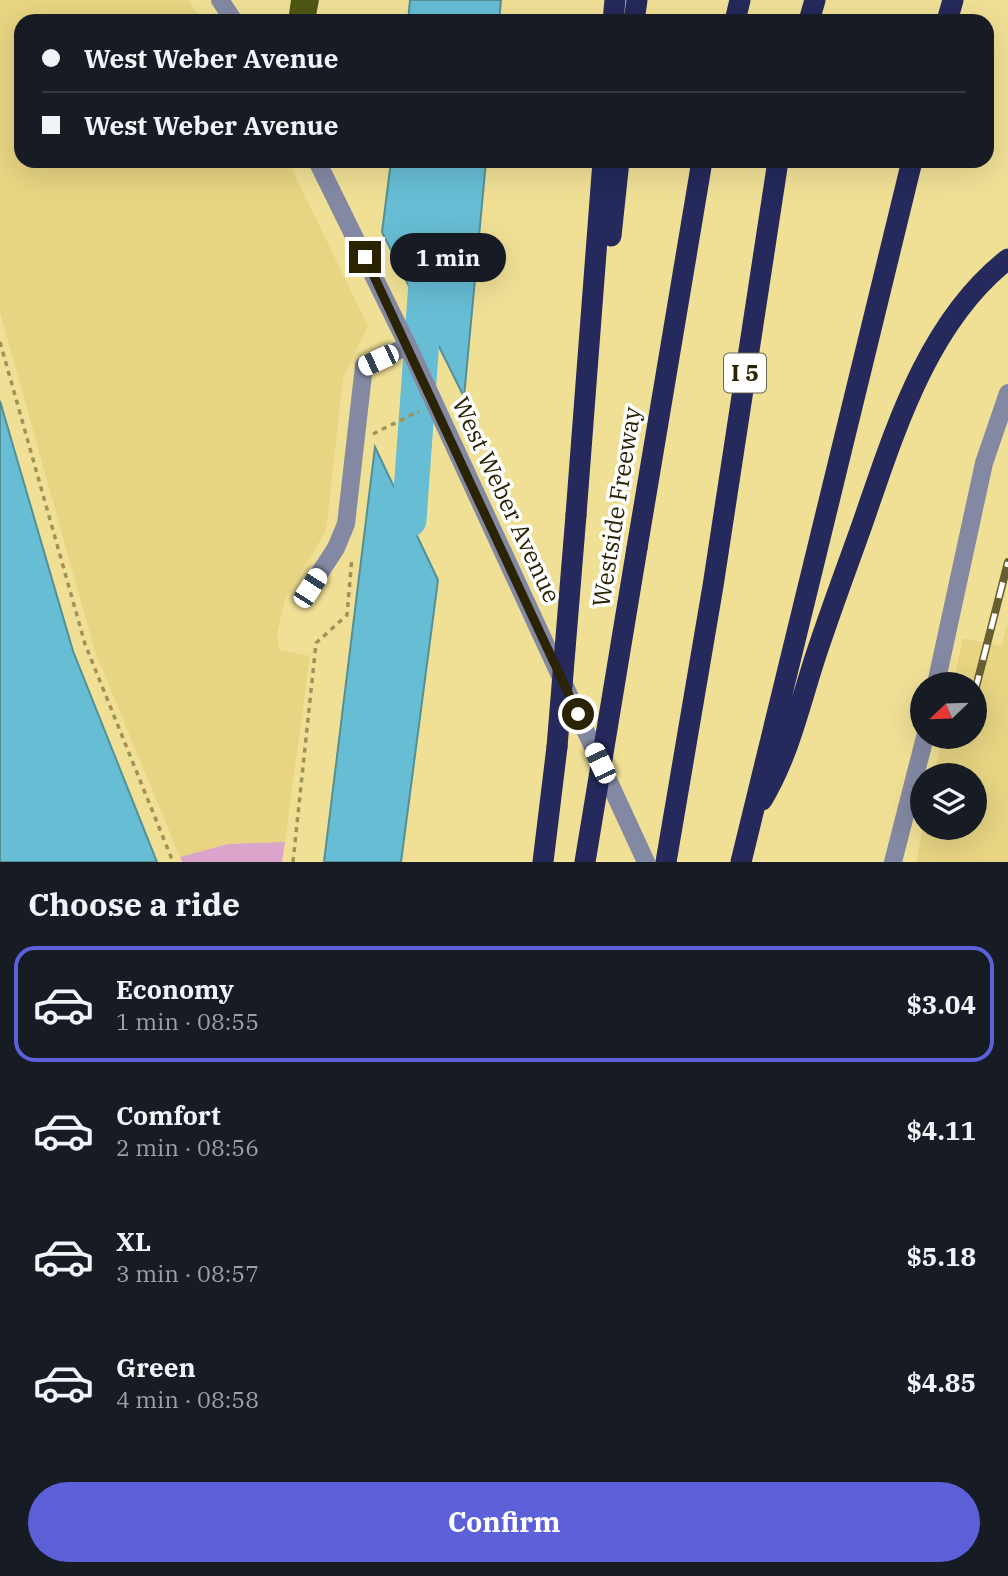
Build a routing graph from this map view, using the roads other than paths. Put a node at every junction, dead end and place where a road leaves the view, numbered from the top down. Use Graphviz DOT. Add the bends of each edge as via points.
graph roads {
  1 [pos="320,168"];
  2 [pos="602,168"];
  3 [pos="618,168"];
  4 [pos="701,168"];
  5 [pos="777,168"];
  6 [pos="910,168"];
  7 [pos="1008,259"];
  8 [pos="594,284"];
  9 [pos="408,346"];
  10 [pos="1008,393"];
  11 [pos="310,588"];
  12 [pos="939,672"];
  13 [pos="922,749"];
  14 [pos="752,816"];
  15 [pos="543,862"];
  16 [pos="585,862"];
  17 [pos="646,862"];
  18 [pos="666,862"];
  19 [pos="741,862"];
  20 [pos="893,862"];
  1 -- 9 [label="street, West Weber Avenue"];
  2 -- 8 [label="highway"];
  3 -- 8 [label="highway" via="609,257"];
  4 -- 16 [label="highway, Westside Freeway, bridge"];
  5 -- 18 [label="highway, I 5"];
  6 -- 14 [label="highway"];
  7 -- 14 [label="highway" via="955,315 920,372 892,438 780,770"];
  8 -- 15 [label="highway, bridge" via="557,747"];
  9 -- 11 [label="street" via="364,366 346,524"];
  9 -- 17 [label="street, West Weber Avenue"];
  10 -- 12 [label="street" via="984,463"];
  13 -- 20 [label="street"];
  14 -- 19 [label="highway"];
}
